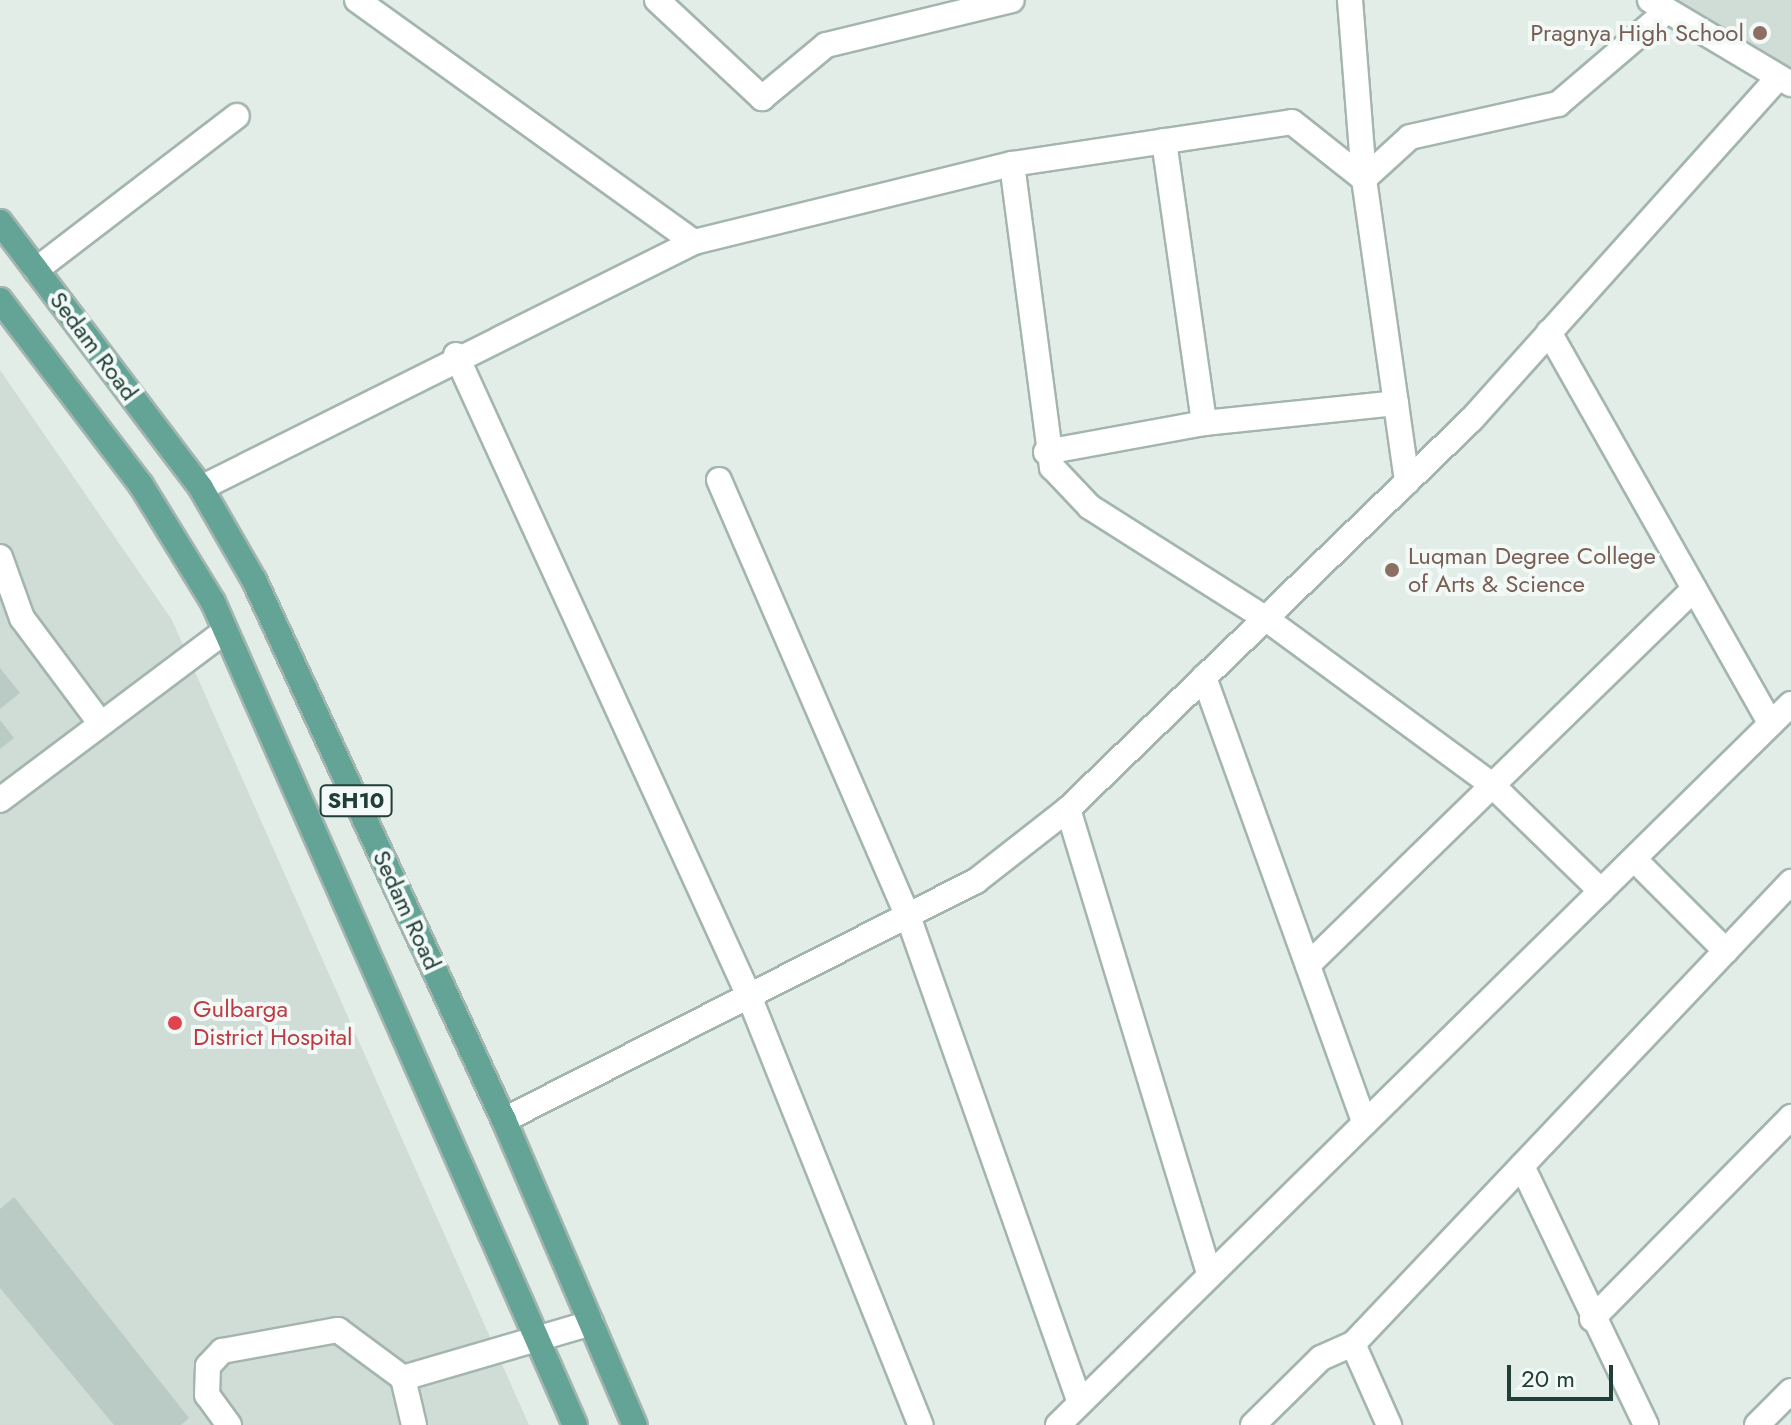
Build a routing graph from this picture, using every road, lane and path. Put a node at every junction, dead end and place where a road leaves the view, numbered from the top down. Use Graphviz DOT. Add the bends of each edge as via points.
graph roads {
  1 [pos="357,0"];
  2 [pos="657,0"];
  3 [pos="1012,0"];
  4 [pos="1350,0"];
  5 [pos="1658,6"];
  6 [pos="1784,81"];
  7 [pos="237,116"];
  8 [pos="1164,141"];
  9 [pos="1012,164"];
  10 [pos="1364,179"];
  11 [pos="0,222"];
  12 [pos="694,242"];
  13 [pos="36,270"];
  14 [pos="0,300"];
  15 [pos="1549,332"];
  16 [pos="456,355"];
  17 [pos="1396,403"];
  18 [pos="1204,423"];
  19 [pos="1046,452"];
  20 [pos="719,480"];
  21 [pos="1407,482"];
  22 [pos="201,488"];
  23 [pos="0,557"];
  24 [pos="1694,589"];
  25 [pos="1265,618"];
  26 [pos="225,631"];
  27 [pos="1204,677"];
  28 [pos="1791,704"];
  29 [pos="101,724"];
  30 [pos="1771,724"];
  31 [pos="1492,785"];
  32 [pos="0,800"];
  33 [pos="1068,809"];
  34 [pos="1634,859"];
  35 [pos="1791,882"];
  36 [pos="1601,891"];
  37 [pos="908,916"];
  38 [pos="1726,951"];
  39 [pos="1308,965"];
  40 [pos="749,996"];
  41 [pos="1791,1117"];
  42 [pos="504,1120"];
  43 [pos="1365,1123"];
  44 [pos="1522,1166"];
  45 [pos="1210,1275"];
  46 [pos="1592,1319"];
  47 [pos="591,1323"];
  48 [pos="539,1342"];
  49 [pos="1353,1344"];
  50 [pos="403,1378"];
  51 [pos="1791,1391"];
  52 [pos="1080,1403"];
  53 [pos="229,1425"];
  54 [pos="414,1425"];
  55 [pos="575,1425"];
  56 [pos="635,1425"];
  57 [pos="921,1425"];
  58 [pos="1058,1425"];
  59 [pos="1253,1425"];
  60 [pos="1389,1425"];
  61 [pos="1646,1425"];
  62 [pos="1757,1425"];
  1 -- 12 [label="street"];
  2 -- 3 [label="street" via="762,98 826,45"];
  4 -- 10 [label="street"];
  5 -- 6 [label="street"];
  5 -- 10 [label="street" via="1558,104 1410,137"];
  6 -- 15 [label="street"];
  7 -- 13 [label="street"];
  8 -- 9 [label="street"];
  8 -- 10 [label="street" via="1292,122"];
  8 -- 18 [label="street"];
  9 -- 12 [label="street"];
  9 -- 19 [label="street"];
  10 -- 17 [label="street"];
  11 -- 13 [label="main road, Sedam Road / SH10"];
  12 -- 16 [label="street"];
  13 -- 22 [label="main road, Sedam Road / SH10"];
  14 -- 26 [label="main road, Sedam Road / SH10" via="170,526"];
  15 -- 21 [label="street"];
  15 -- 24 [label="street"];
  16 -- 22 [label="street"];
  16 -- 40 [label="street"];
  17 -- 18 [label="street"];
  17 -- 21 [label="street"];
  18 -- 19 [label="street"];
  19 -- 25 [label="street" via="1090,507"];
  20 -- 37 [label="street"];
  21 -- 25 [label="street"];
  22 -- 42 [label="main road, Sedam Road / SH10" via="254,580"];
  23 -- 29 [label="street" via="22,618"];
  24 -- 30 [label="street"];
  24 -- 31 [label="street"];
  25 -- 27 [label="street"];
  25 -- 31 [label="street"];
  26 -- 29 [label="street"];
  26 -- 48 [label="main road, Sedam Road / SH10"];
  27 -- 33 [label="street"];
  27 -- 39 [label="street"];
  28 -- 30 [label="street"];
  29 -- 32 [label="street"];
  30 -- 34 [label="street"];
  31 -- 36 [label="street"];
  31 -- 39 [label="street"];
  33 -- 37 [label="street" via="976,881"];
  33 -- 45 [label="street"];
  34 -- 36 [label="street"];
  34 -- 38 [label="street"];
  35 -- 38 [label="street"];
  36 -- 43 [label="street"];
  37 -- 40 [label="street"];
  37 -- 52 [label="street"];
  38 -- 44 [label="street"];
  39 -- 43 [label="street"];
  40 -- 42 [label="street"];
  40 -- 57 [label="street"];
  41 -- 46 [label="street"];
  42 -- 47 [label="main road, Sedam Road / SH10"];
  43 -- 45 [label="street"];
  44 -- 46 [label="street"];
  44 -- 49 [label="street"];
  45 -- 52 [label="street"];
  46 -- 61 [label="street"];
  47 -- 48 [label="street"];
  47 -- 56 [label="main road, Sedam Road / SH10"];
  48 -- 50 [label="street"];
  48 -- 55 [label="main road, Sedam Road / SH10"];
  49 -- 59 [label="street" via="1321,1358"];
  49 -- 60 [label="street"];
  50 -- 53 [label="street" via="338,1330 267,1338 222,1351 208,1366 207,1395"];
  50 -- 54 [label="street"];
  51 -- 62 [label="street"];
  52 -- 58 [label="street"];
}
